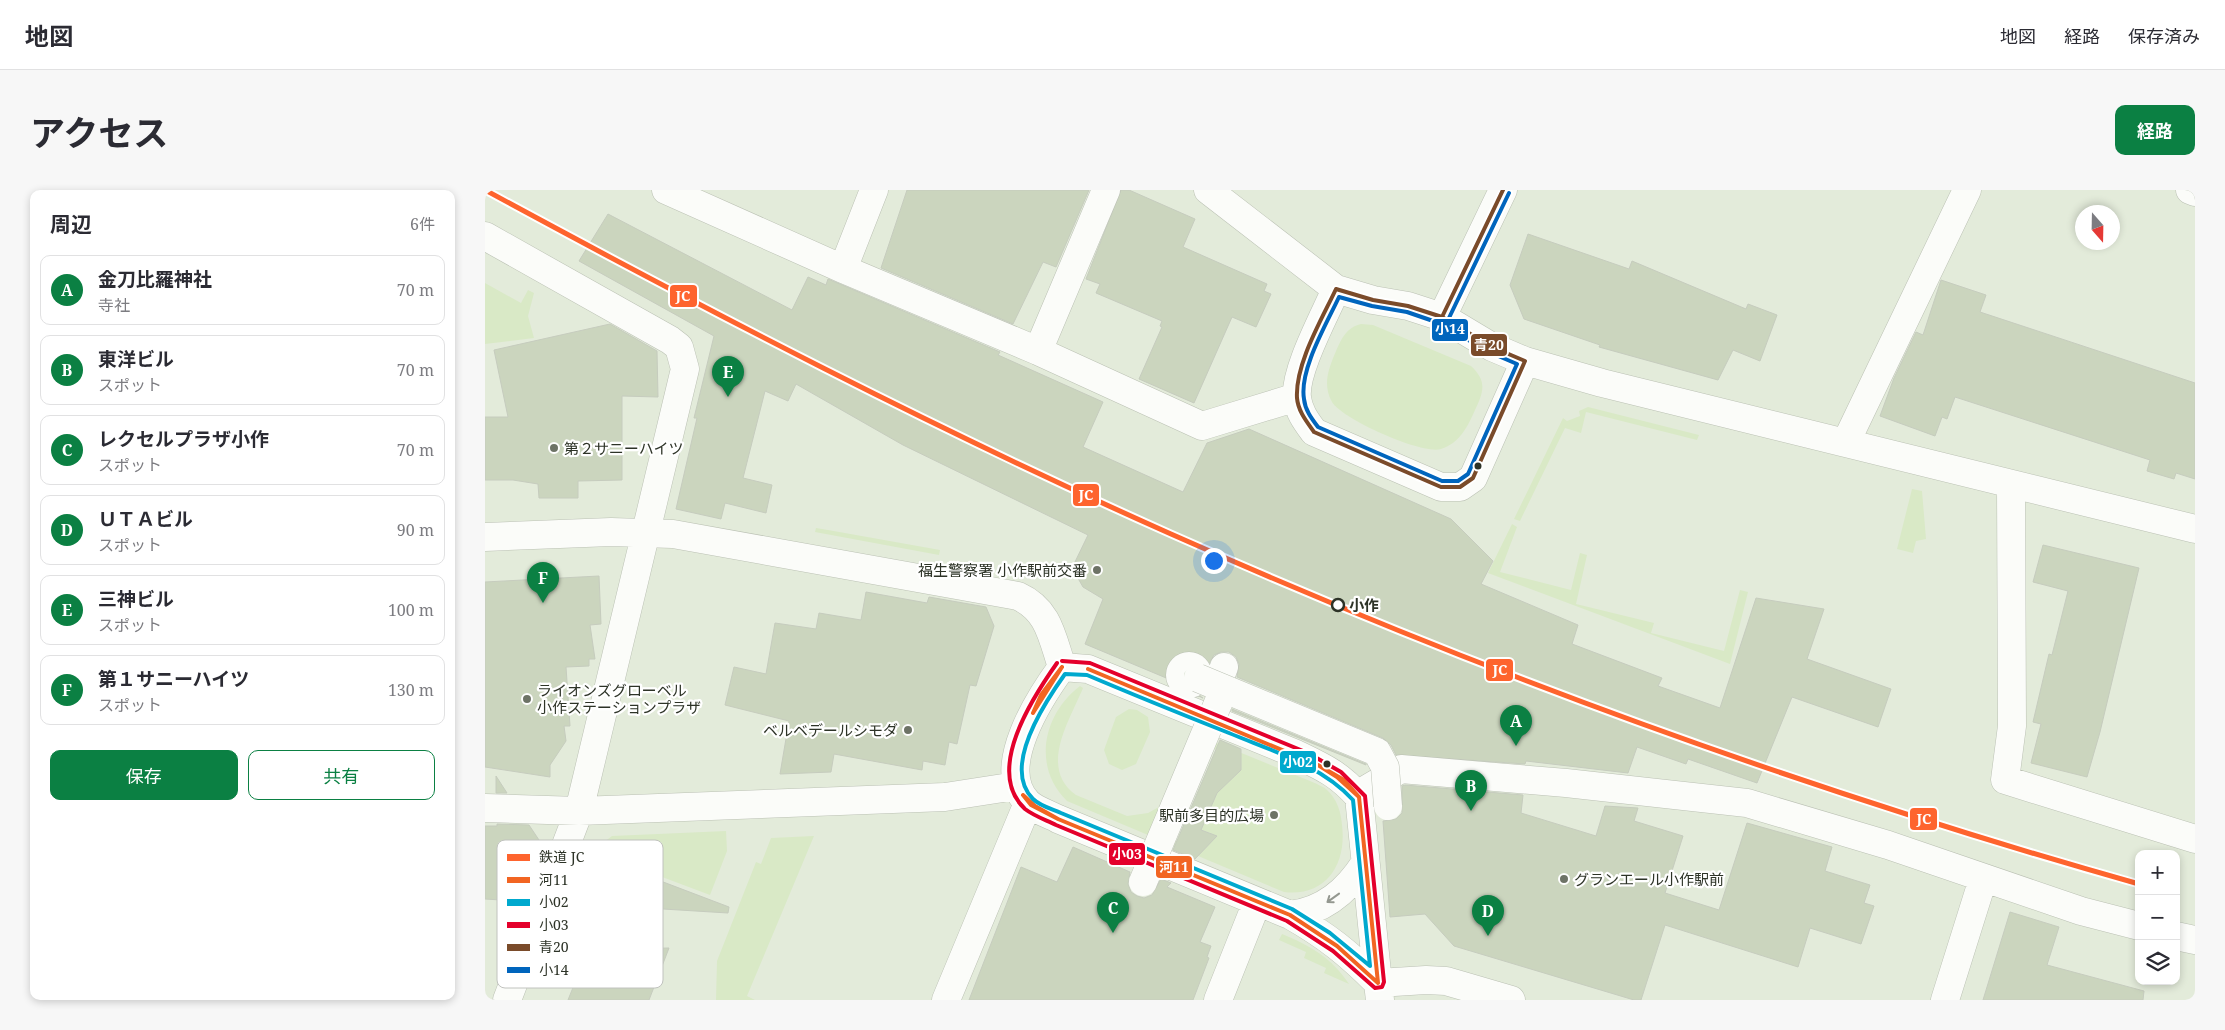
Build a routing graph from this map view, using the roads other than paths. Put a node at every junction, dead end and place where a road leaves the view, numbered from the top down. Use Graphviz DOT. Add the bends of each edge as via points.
graph roads {
  1 [pos="666,190"];
  2 [pos="874,190"];
  3 [pos="1106,190"];
  4 [pos="1208,190"];
  5 [pos="1503,190"];
  6 [pos="1967,190"];
  7 [pos="2190,190"];
  8 [pos="2195,192"];
  9 [pos="485,236"];
  10 [pos="843,269"];
  11 [pos="1336,289"];
  12 [pos="1442,317"];
  13 [pos="1038,351"];
  14 [pos="1525,361"];
  15 [pos="1297,396"];
  16 [pos="1846,442"];
  17 [pos="2011,484"];
  18 [pos="2195,529"];
  19 [pos="646,533"];
  20 [pos="485,537"];
  21 [pos="1062,667"];
  22 [pos="1022,795"];
  23 [pos="1359,797"];
  24 [pos="1388,806"];
  25 [pos="485,808"];
  26 [pos="579,811"];
  27 [pos="2195,838"];
  28 [pos="568,840"];
  29 [pos="1365,863"];
  30 [pos="1983,879"];
  31 [pos="1143,882"];
  32 [pos="1257,902"];
  33 [pos="1290,915"];
  34 [pos="2135,925"];
  35 [pos="2180,937"];
  36 [pos="2195,940"];
  37 [pos="512,988"];
  38 [pos="1379,991"];
  39 [pos="507,1000"];
  40 [pos="946,1000"];
  41 [pos="1218,1000"];
  42 [pos="1511,1000"];
  43 [pos="1945,1000"];
  1 -- 10 [label="street"];
  2 -- 10 [label="street"];
  3 -- 13 [label="street"];
  4 -- 11 [label="street"];
  5 -- 12 [label="street"];
  6 -- 16 [label="street"];
  7 -- 8 [label="street"];
  9 -- 19 [label="street" via="679,347 685,369"];
  10 -- 13 [label="street"];
  11 -- 12 [label="street"];
  11 -- 15 [label="street" via="1299,375"];
  12 -- 14 [label="street" via="1492,347"];
  13 -- 15 [label="street" via="1202,426"];
  14 -- 15 [label="street" via="1473,478 1460,487 1441,487 1314,432 1303,418"];
  14 -- 16 [label="street"];
  16 -- 17 [label="street"];
  17 -- 18 [label="street"];
  17 -- 27 [label="street" via="2012,726 2005,780"];
  19 -- 20 [label="street"];
  19 -- 21 [label="street" via="673,534 1018,596 1037,607 1044,617"];
  19 -- 26 [label="street"];
  21 -- 22 [label="street" via="1041,695 1017,749"];
  21 -- 23 [label="street" via="1088,669 1297,754 1336,774"];
  22 -- 26 [label="street"];
  22 -- 32 [label="street" via="1058,819"];
  22 -- 40 [label="street"];
  23 -- 29 [label="street"];
  23 -- 30 [label="street" via="1372,784 1401,769 1747,803 1889,845"];
  24 -- 31 [label="street, bridge" via="1385,768 1377,752 1216,680"];
  25 -- 26 [label="street"];
  26 -- 28 [label="street"];
  29 -- 33 [label="street, one-way" via="1353,882 1323,906 1307,913"];
  29 -- 38 [label="street"];
  30 -- 34 [label="street"];
  30 -- 43 [label="street"];
  32 -- 33 [label="street"];
  32 -- 41 [label="street"];
  33 -- 38 [label="street" via="1349,953"];
  35 -- 36 [label="street"];
  37 -- 39 [label="street"];
  38 -- 42 [label="street" via="1426,980 1446,981"];
}
